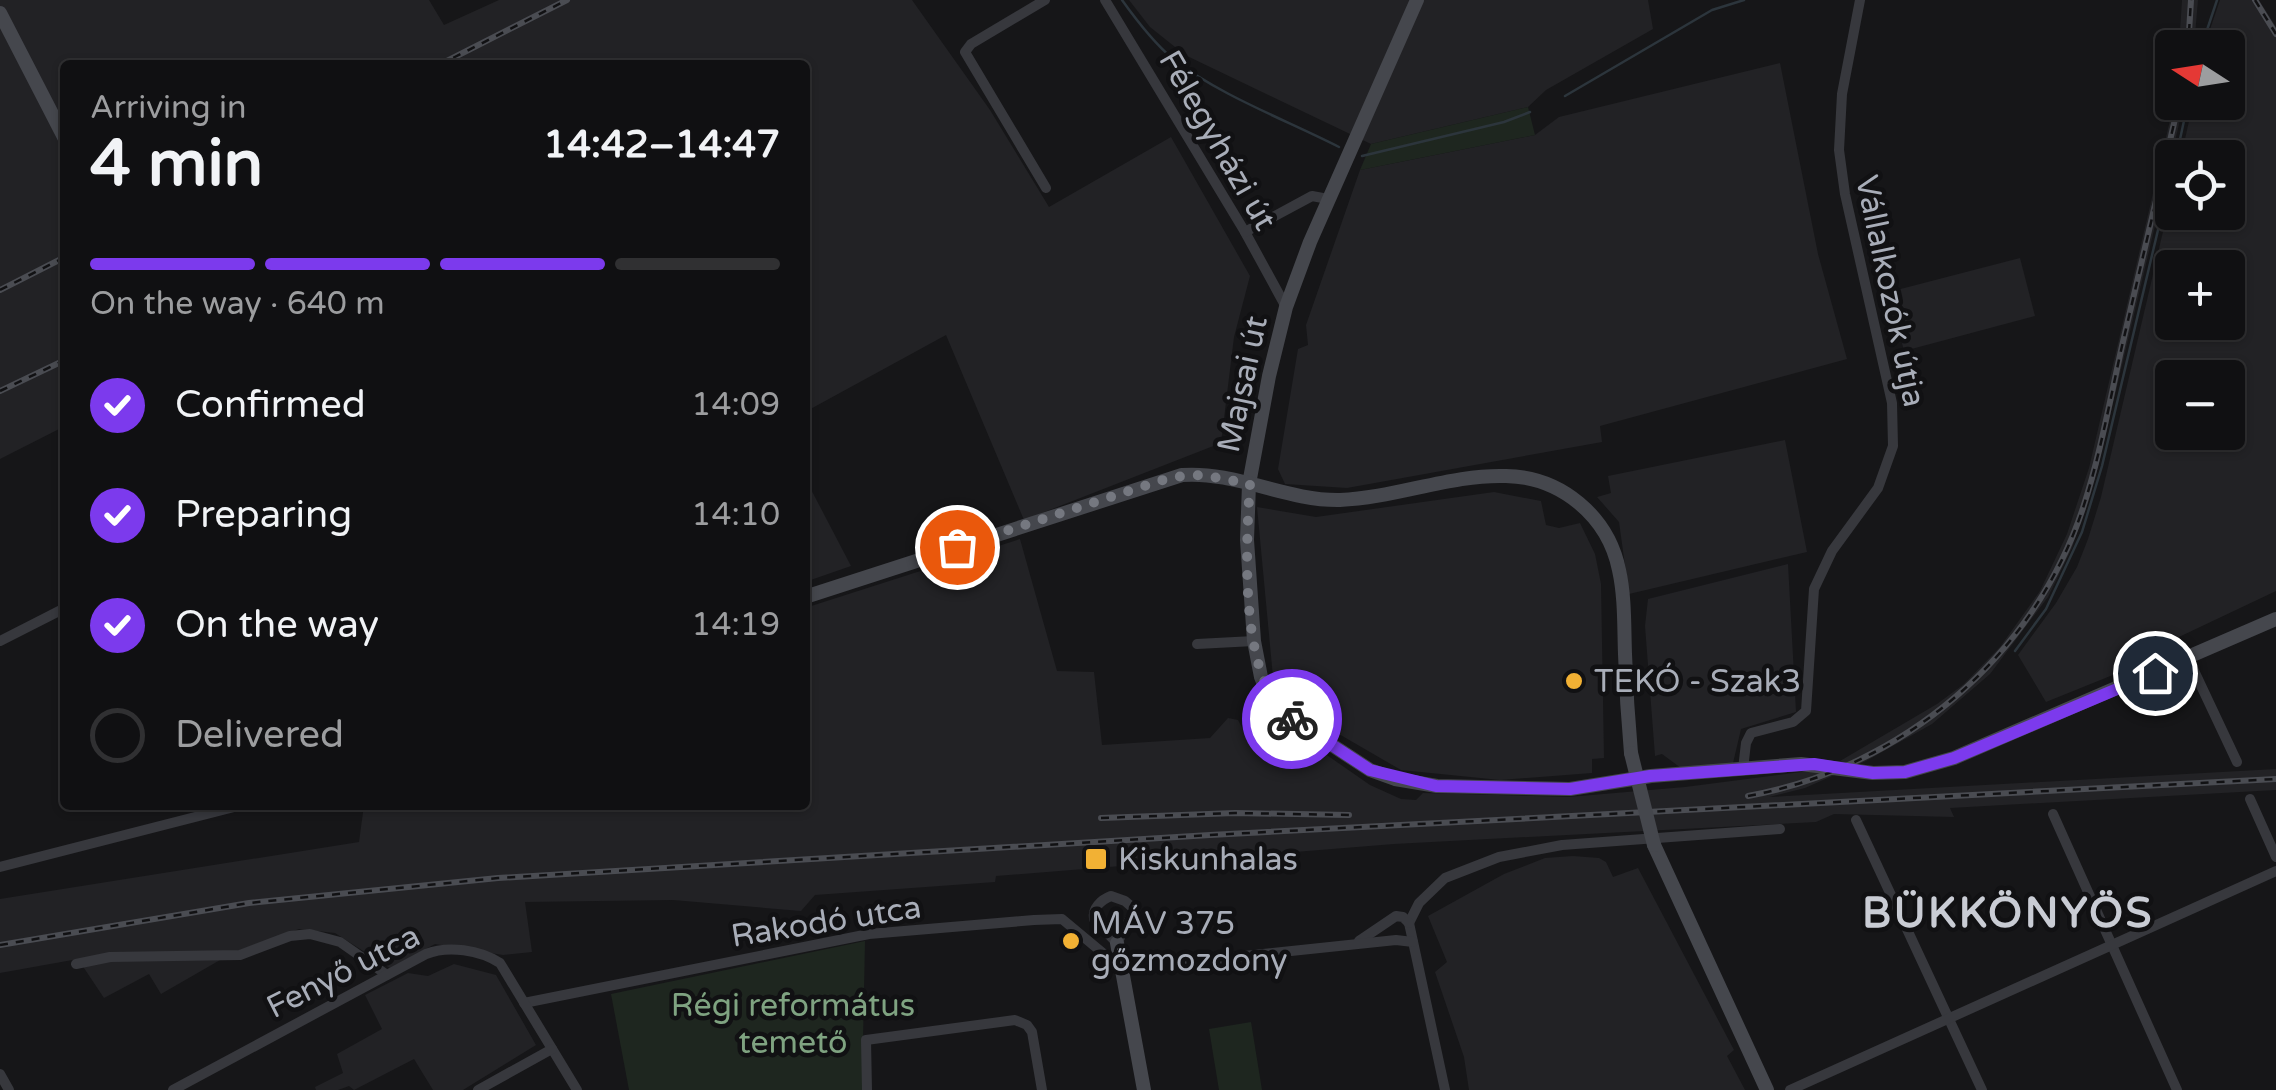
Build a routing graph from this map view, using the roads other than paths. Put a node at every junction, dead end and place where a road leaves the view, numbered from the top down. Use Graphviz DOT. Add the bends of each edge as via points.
graph roads {
  1 [pos="1045,0"];
  2 [pos="1105,0"];
  3 [pos="1417,0"];
  4 [pos="1860,0"];
  5 [pos="0,13"];
  6 [pos="60,129"];
  7 [pos="1046,188"];
  8 [pos="1328,199"];
  9 [pos="1245,232"];
  10 [pos="1286,307"];
  11 [pos="1255,454"];
  12 [pos="1250,484"];
  13 [pos="1288,494"];
  14 [pos="810,596"];
  15 [pos="60,611"];
  16 [pos="2276,619"];
  17 [pos="1254,641"];
  18 [pos="0,642"];
  19 [pos="1198,644"];
  20 [pos="2188,658"];
  21 [pos="2237,762"];
  22 [pos="1743,769"];
  23 [pos="2250,799"];
  24 [pos="222,810"];
  25 [pos="2053,814"];
  26 [pos="1856,820"];
  27 [pos="1780,828"];
  28 [pos="2276,857"];
  29 [pos="0,866"];
  30 [pos="2276,871"];
  31 [pos="1409,923"];
  32 [pos="1118,942"];
  33 [pos="1413,942"];
  34 [pos="1339,946"];
  35 [pos="2114,947"];
  36 [pos="124,957"];
  37 [pos="76,964"];
  38 [pos="1122,968"];
  39 [pos="110,971"];
  40 [pos="387,975"];
  41 [pos="524,1003"];
  42 [pos="1948,1019"];
  43 [pos="552,1049"];
  44 [pos="0,1074"];
  45 [pos="8,1090"];
  46 [pos="173,1090"];
  47 [pos="478,1090"];
  48 [pos="577,1090"];
  49 [pos="867,1090"];
  50 [pos="1042,1090"];
  51 [pos="1144,1090"];
  52 [pos="1445,1090"];
  53 [pos="1767,1090"];
  54 [pos="1790,1090"];
  55 [pos="1982,1090"];
  56 [pos="2176,1090"];
  1 -- 7 [label="street" via="965,52"];
  2 -- 9 [label="street, Félegyházi út"];
  3 -- 8 [label="main road, Majsai út"];
  4 -- 22 [label="street, Vállalkozók útja" via="1839,150 1892,403 1893,446 1878,488 1832,551 1814,589 1806,711 1793,722 1751,733"];
  5 -- 6 [label="main road"];
  8 -- 9 [label="street" via="1312,196"];
  8 -- 10 [label="main road, Majsai út"];
  9 -- 10 [label="street, Félegyházi út"];
  10 -- 11 [label="main road, Majsai út"];
  11 -- 12 [label="main road, Majsai út"];
  11 -- 13 [label="main road" via="1263,477"];
  12 -- 13 [label="main road"];
  12 -- 14 [label="main road" via="1172,477"];
  12 -- 17 [label="main road, Majsai út"];
  13 -- 53 [label="main road, bridge" via="1365,498 1507,476 1546,483 1583,506 1607,536 1620,573 1632,752 1654,845"];
  15 -- 18 [label="street"];
  16 -- 20 [label="main road, Majsai út"];
  17 -- 19 [label="street"];
  17 -- 22 [label="main road, Majsai út" via="1266,692 1283,713 1370,770 1410,782 1551,790"];
  20 -- 21 [label="street"];
  20 -- 22 [label="main road, Majsai út" via="1920,769"];
  23 -- 28 [label="street"];
  24 -- 29 [label="street"];
  25 -- 35 [label="street"];
  26 -- 42 [label="street"];
  27 -- 31 [label="street" via="1499,857 1445,878"];
  30 -- 35 [label="street"];
  31 -- 33 [label="street"];
  31 -- 34 [label="street" via="1396,916"];
  32 -- 32 [label="street" via="1134,913 1110,896 1094,919"];
  32 -- 38 [label="main road"];
  33 -- 34 [label="street"];
  33 -- 52 [label="street"];
  34 -- 38 [label="street"];
  35 -- 42 [label="street"];
  35 -- 56 [label="street"];
  36 -- 37 [label="street"];
  36 -- 39 [label="street"];
  36 -- 40 [label="street" via="240,955 290,936 317,934"];
  38 -- 41 [label="street, Rakodó utca" via="1062,919 1034,920 869,934"];
  38 -- 51 [label="main road"];
  40 -- 41 [label="street, Fenyő utca" via="452,948 497,960"];
  40 -- 46 [label="street, Fenyő utca"];
  41 -- 43 [label="street, Fenyő utca"];
  42 -- 54 [label="street"];
  42 -- 55 [label="street"];
  43 -- 47 [label="street"];
  43 -- 48 [label="street, Fenyő utca"];
  44 -- 45 [label="street"];
  49 -- 50 [label="street" via="866,1040 1009,1020 1032,1032"];
}
